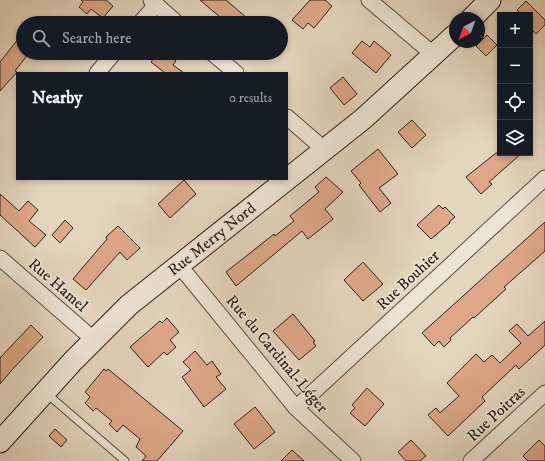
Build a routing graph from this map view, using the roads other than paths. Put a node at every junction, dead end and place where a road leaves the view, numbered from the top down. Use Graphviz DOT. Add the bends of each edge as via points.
graph roads {
  1 [pos="369,0"];
  2 [pos="490,0"];
  3 [pos="153,2"];
  4 [pos="478,12"];
  5 [pos="144,16"];
  6 [pos="169,16"];
  7 [pos="449,41"];
  8 [pos="434,55"];
  9 [pos="108,60"];
  10 [pos="220,60"];
  11 [pos="97,72"];
  12 [pos="235,72"];
  13 [pos="288,118"];
  14 [pos="325,150"];
  15 [pos="545,178"];
  16 [pos="288,179"];
  17 [pos="287,180"];
  18 [pos="0,258"];
  19 [pos="179,265"];
  20 [pos="93,340"];
  21 [pos="45,392"];
  22 [pos="545,393"];
  23 [pos="296,408"];
  24 [pos="0,442"];
  25 [pos="125,461"];
  26 [pos="353,461"];
  27 [pos="472,461"];
  1 -- 8 [label="street"];
  2 -- 4 [label="main road"];
  3 -- 5 [label="street"];
  3 -- 6 [label="street"];
  7 -- 8 [label="main road, Rue Merry Nord"];
  8 -- 14 [label="main road, Rue Merry Nord"];
  9 -- 11 [label="street"];
  10 -- 12 [label="street"];
  13 -- 14 [label="street"];
  14 -- 16 [label="main road, Rue Merry Nord"];
  15 -- 23 [label="street, Rue Bouhier"];
  17 -- 19 [label="main road, Rue Merry Nord"];
  18 -- 20 [label="street, Rue Hamel"];
  19 -- 20 [label="main road, Rue Merry Nord" via="129,305"];
  19 -- 23 [label="street, Rue du Cardinal-Léger"];
  20 -- 21 [label="main road, Rue Merry Nord"];
  21 -- 24 [label="main road, Rue Merry Nord"];
  21 -- 25 [label="lane"];
  22 -- 27 [label="street, Rue Poitras"];
  23 -- 26 [label="street, Rue du Cardinal-Léger"];
}
